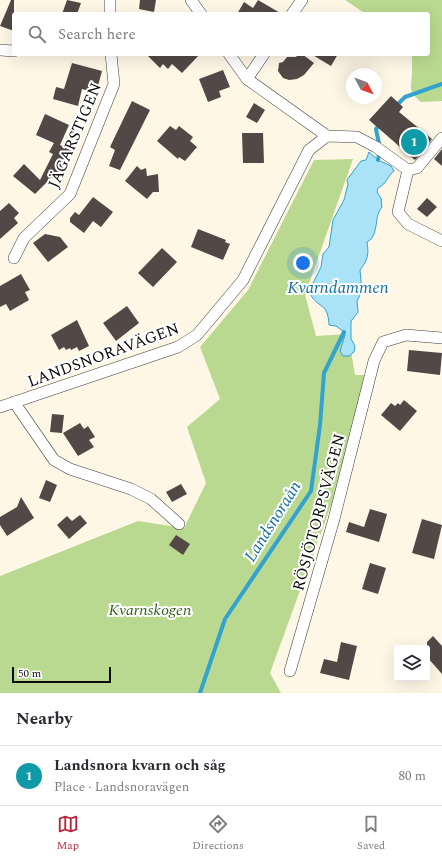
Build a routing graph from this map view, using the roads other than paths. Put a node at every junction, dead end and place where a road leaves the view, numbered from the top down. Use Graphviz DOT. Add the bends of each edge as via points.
graph roads {
  1 [pos="110,0"];
  2 [pos="191,0"];
  3 [pos="302,0"];
  4 [pos="110,12"];
  5 [pos="200,12"];
  6 [pos="293,12"];
  7 [pos="0,50"];
  8 [pos="12,51"];
  9 [pos="111,56"];
  10 [pos="230,56"];
  11 [pos="263,56"];
  12 [pos="247,79"];
  13 [pos="327,136"];
  14 [pos="442,138"];
  15 [pos="408,170"];
  16 [pos="442,241"];
  17 [pos="14,258"];
  18 [pos="442,338"];
  19 [pos="14,402"];
  20 [pos="0,407"];
  21 [pos="179,524"];
  22 [pos="290,671"];
  1 -- 4 [label="street"];
  2 -- 5 [label="street"];
  3 -- 6 [label="street"];
  7 -- 8 [label="street"];
  9 -- 17 [label="street, JÄGARSTIGEN" via="114,84 70,194 24,238"];
  10 -- 12 [label="street"];
  11 -- 12 [label="street"];
  12 -- 13 [label="street"];
  13 -- 15 [label="street" via="356,137 376,147"];
  13 -- 19 [label="street, LANDSNORAVÄGEN" via="309,150 243,280 197,335 178,347"];
  14 -- 15 [label="street" via="417,168"];
  15 -- 16 [label="street" via="398,212 408,224"];
  18 -- 22 [label="street, RÖSJÖTORPSVÄGEN" via="406,335 383,342 374,360 338,506"];
  19 -- 20 [label="street, LANDSNORAVÄGEN"];
  19 -- 21 [label="street" via="54,460 70,469 131,489 151,499"];
}
